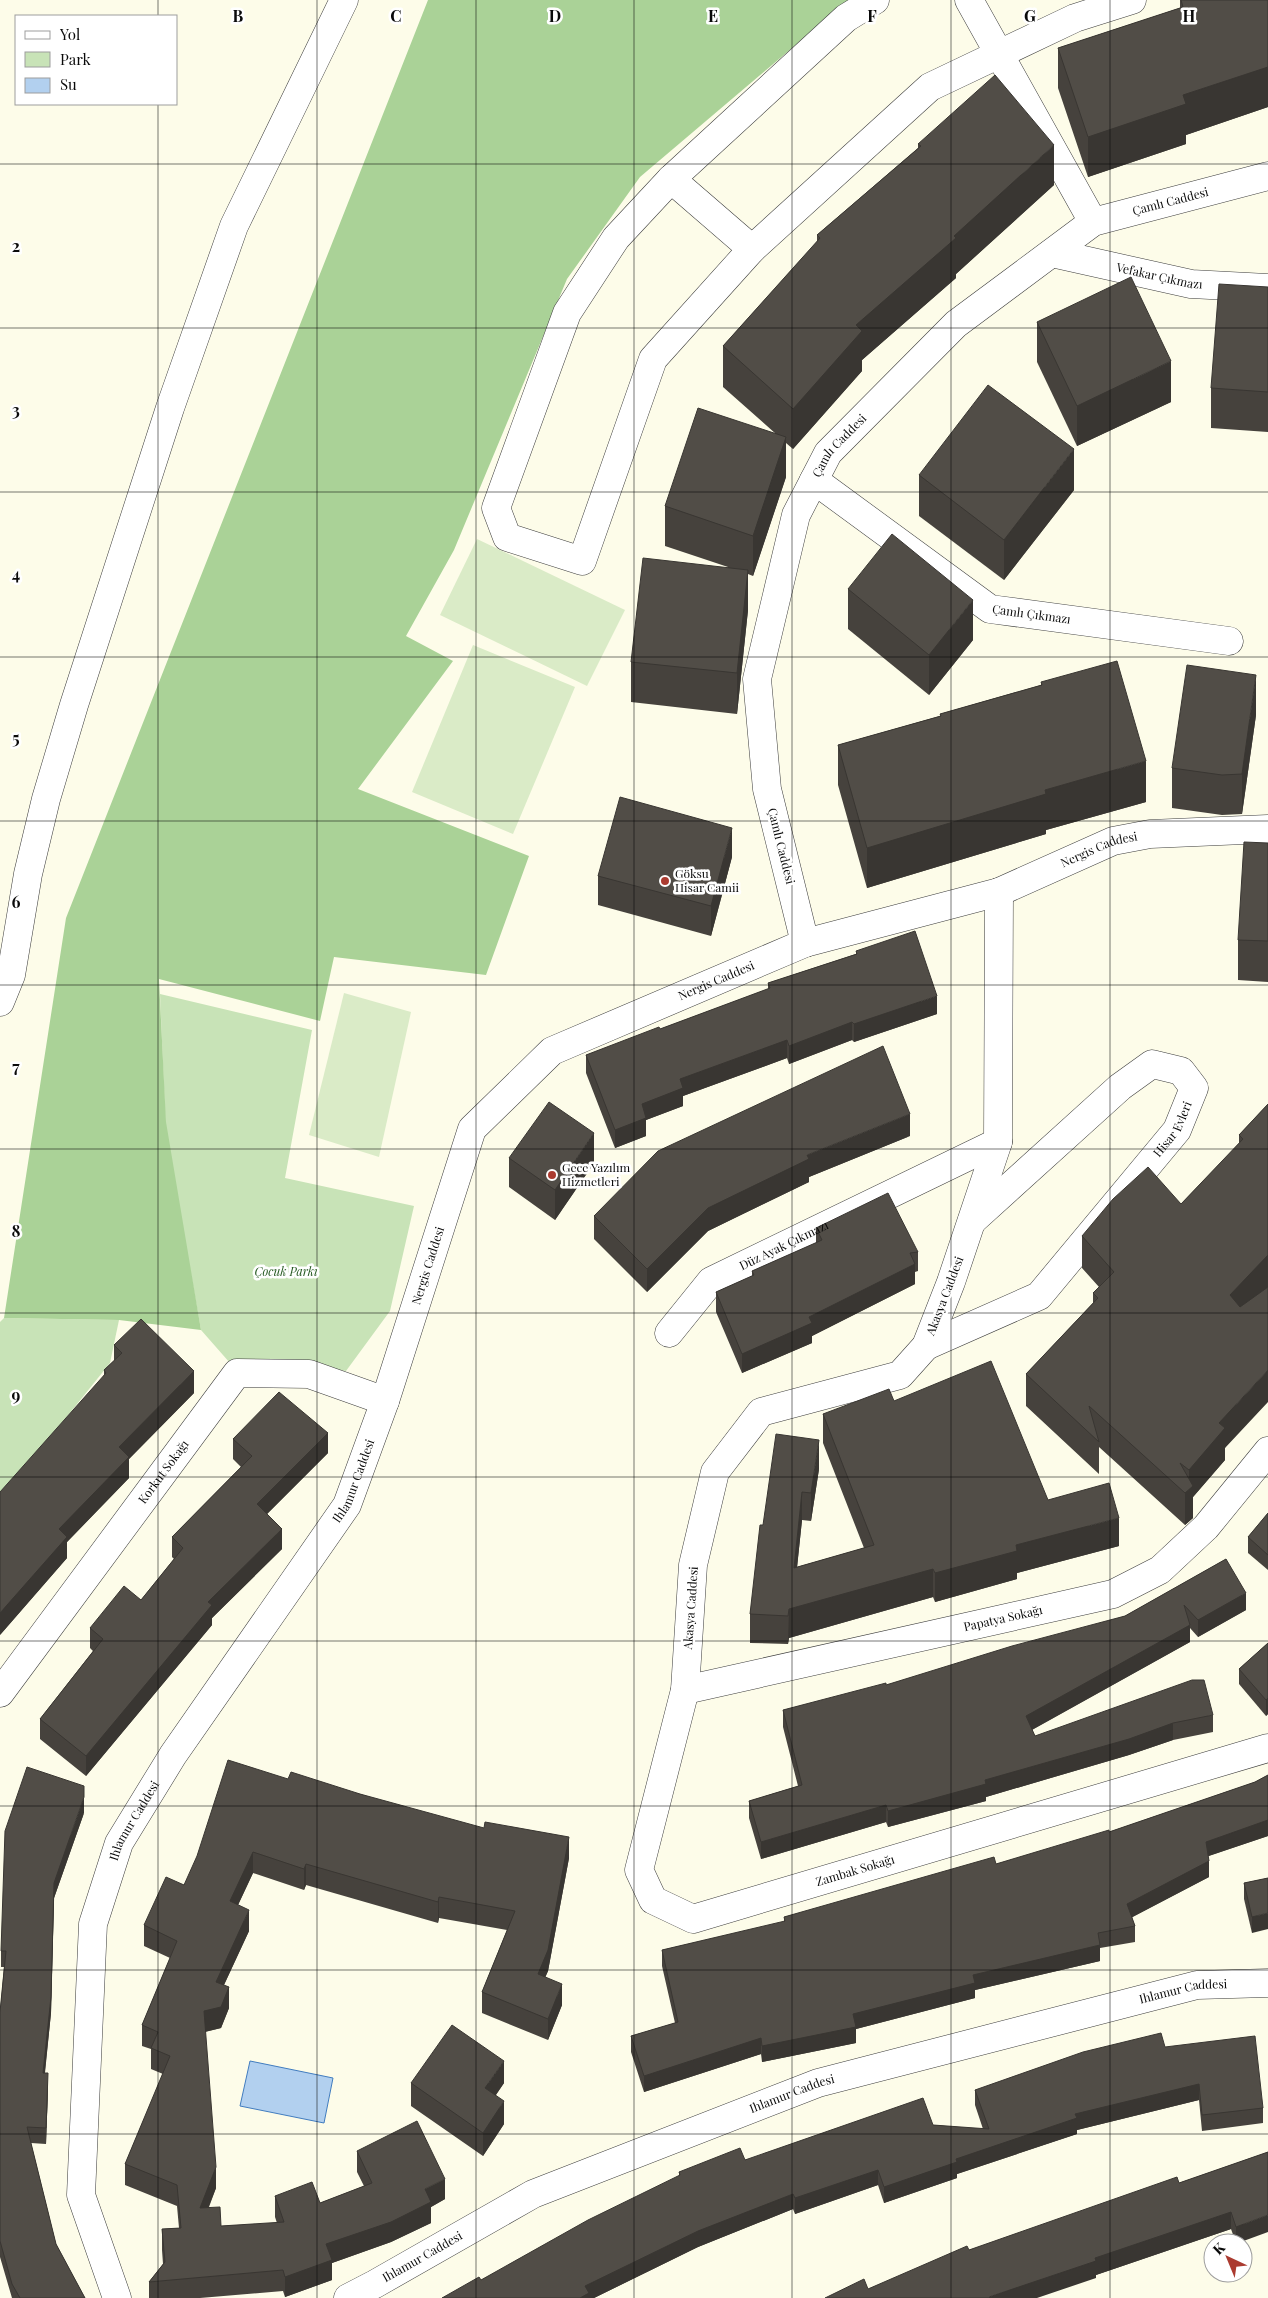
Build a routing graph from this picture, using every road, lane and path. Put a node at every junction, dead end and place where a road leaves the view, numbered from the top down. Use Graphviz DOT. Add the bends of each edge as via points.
graph roads {
  1 [pos="344,0"];
  2 [pos="875,0"];
  3 [pos="969,0"];
  4 [pos="1132,0"];
  5 [pos="1000,54"];
  6 [pos="1268,176"];
  7 [pos="671,179"];
  8 [pos="1094,222"];
  9 [pos="752,248"];
  10 [pos="1052,253"];
  11 [pos="1268,288"];
  12 [pos="814,480"];
  13 [pos="1229,642"];
  14 [pos="1268,829"];
  15 [pos="999,892"];
  16 [pos="805,943"];
  17 [pos="0,1002"];
  18 [pos="998,1142"];
  19 [pos="972,1222"];
  20 [pos="669,1333"];
  21 [pos="926,1346"];
  22 [pos="385,1401"];
  23 [pos="1268,1451"];
  24 [pos="685,1690"];
  25 [pos="0,1693"];
  26 [pos="1268,1748"];
  27 [pos="1268,1983"];
  28 [pos="116,2298"];
  29 [pos="348,2298"];
  1 -- 17 [label="street" via="234,226 170,408 46,799 28,874 11,975"];
  2 -- 7 [label="street" via="846,18"];
  3 -- 5 [label="street"];
  4 -- 5 [label="street" via="1075,18"];
  5 -- 8 [label="street"];
  5 -- 9 [label="street" via="930,87"];
  6 -- 8 [label="street, Çamlı Caddesi"];
  7 -- 9 [label="street"];
  7 -- 9 [label="street" via="616,238 566,313 496,508 507,537 582,561 653,359"];
  8 -- 10 [label="street, Çamlı Caddesi"];
  10 -- 11 [label="street, Vefakar Çıkmazı" via="1191,284"];
  10 -- 12 [label="street, Çamlı Caddesi" via="956,324 828,453"];
  12 -- 13 [label="street, Çamlı Çıkmazı" via="990,610"];
  12 -- 16 [label="street, Çamlı Caddesi" via="796,515 758,679 767,789"];
  14 -- 15 [label="street, Nergis Caddesi" via="1150,834 1113,841"];
  15 -- 16 [label="street, Nergis Caddesi"];
  15 -- 18 [label="street, Akasya Caddesi"];
  16 -- 22 [label="street, Nergis Caddesi" via="552,1052 472,1129"];
  18 -- 19 [label="street, Akasya Caddesi"];
  18 -- 20 [label="street, Düz Ayak Çıkmazı" via="712,1281"];
  19 -- 21 [label="street, Akasya Caddesi"];
  19 -- 21 [label="street, Hisar Evleri" via="1120,1088 1152,1064 1182,1071 1194,1088 1177,1130 1039,1296"];
  21 -- 24 [label="street, Akasya Caddesi" via="900,1375 761,1412 716,1472 693,1565"];
  22 -- 25 [label="street, Korkut Sokağı" via="309,1374 237,1373"];
  22 -- 28 [label="street, Ihlamur Caddesi" via="347,1505 173,1755 119,1843 93,1924 81,2195"];
  23 -- 24 [label="street, Papatya Sokağı" via="1206,1527 1160,1570 1113,1594"];
  24 -- 26 [label="street, Zambak Sokağı" via="639,1870 653,1900 694,1920"];
  27 -- 29 [label="street, Ihlamur Caddesi" via="1197,1985 818,2083 533,2194"];
}
